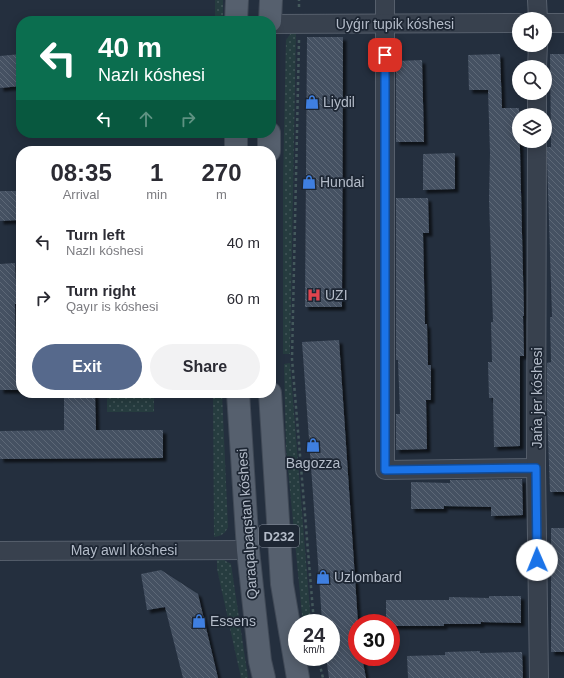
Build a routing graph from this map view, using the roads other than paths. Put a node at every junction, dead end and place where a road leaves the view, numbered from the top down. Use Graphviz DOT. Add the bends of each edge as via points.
graph roads {
  1 [pos="237,0"];
  2 [pos="270,0"];
  3 [pos="385,0"];
  4 [pos="537,0"];
  5 [pos="538,12"];
  6 [pos="236,16"];
  7 [pos="271,16"];
  8 [pos="276,22"];
  9 [pos="512,23"];
  10 [pos="552,23"];
  11 [pos="564,23"];
  12 [pos="385,24"];
  13 [pos="537,148"];
  14 [pos="238,398"];
  15 [pos="270,398"];
  16 [pos="536,468"];
  17 [pos="248,550"];
  18 [pos="0,551"];
  19 [pos="264,678"];
  20 [pos="298,678"];
  21 [pos="539,678"];
  1 -- 6 [label="main road"];
  2 -- 7 [label="main road"];
  3 -- 12 [label="street"];
  4 -- 5 [label="street"];
  8 -- 12 [label="street, Uyǵır tupik kóshesi"];
  9 -- 12 [label="street, Uyǵır tupik kóshesi"];
  10 -- 11 [label="street"];
  12 -- 16 [label="street" via="385,470"];
  13 -- 16 [label="street, Jańa jer kóshesi"];
  14 -- 17 [label="main road, Qaraqalpaqstan kóshesi / D232"];
  15 -- 20 [label="main road, D232" via="282,584"];
  16 -- 21 [label="street, Jańa jer kóshesi"];
  17 -- 18 [label="street, May awıl kóshesi"];
  17 -- 19 [label="main road, Qaraqalpaqstan kóshesi / D232"];
}
